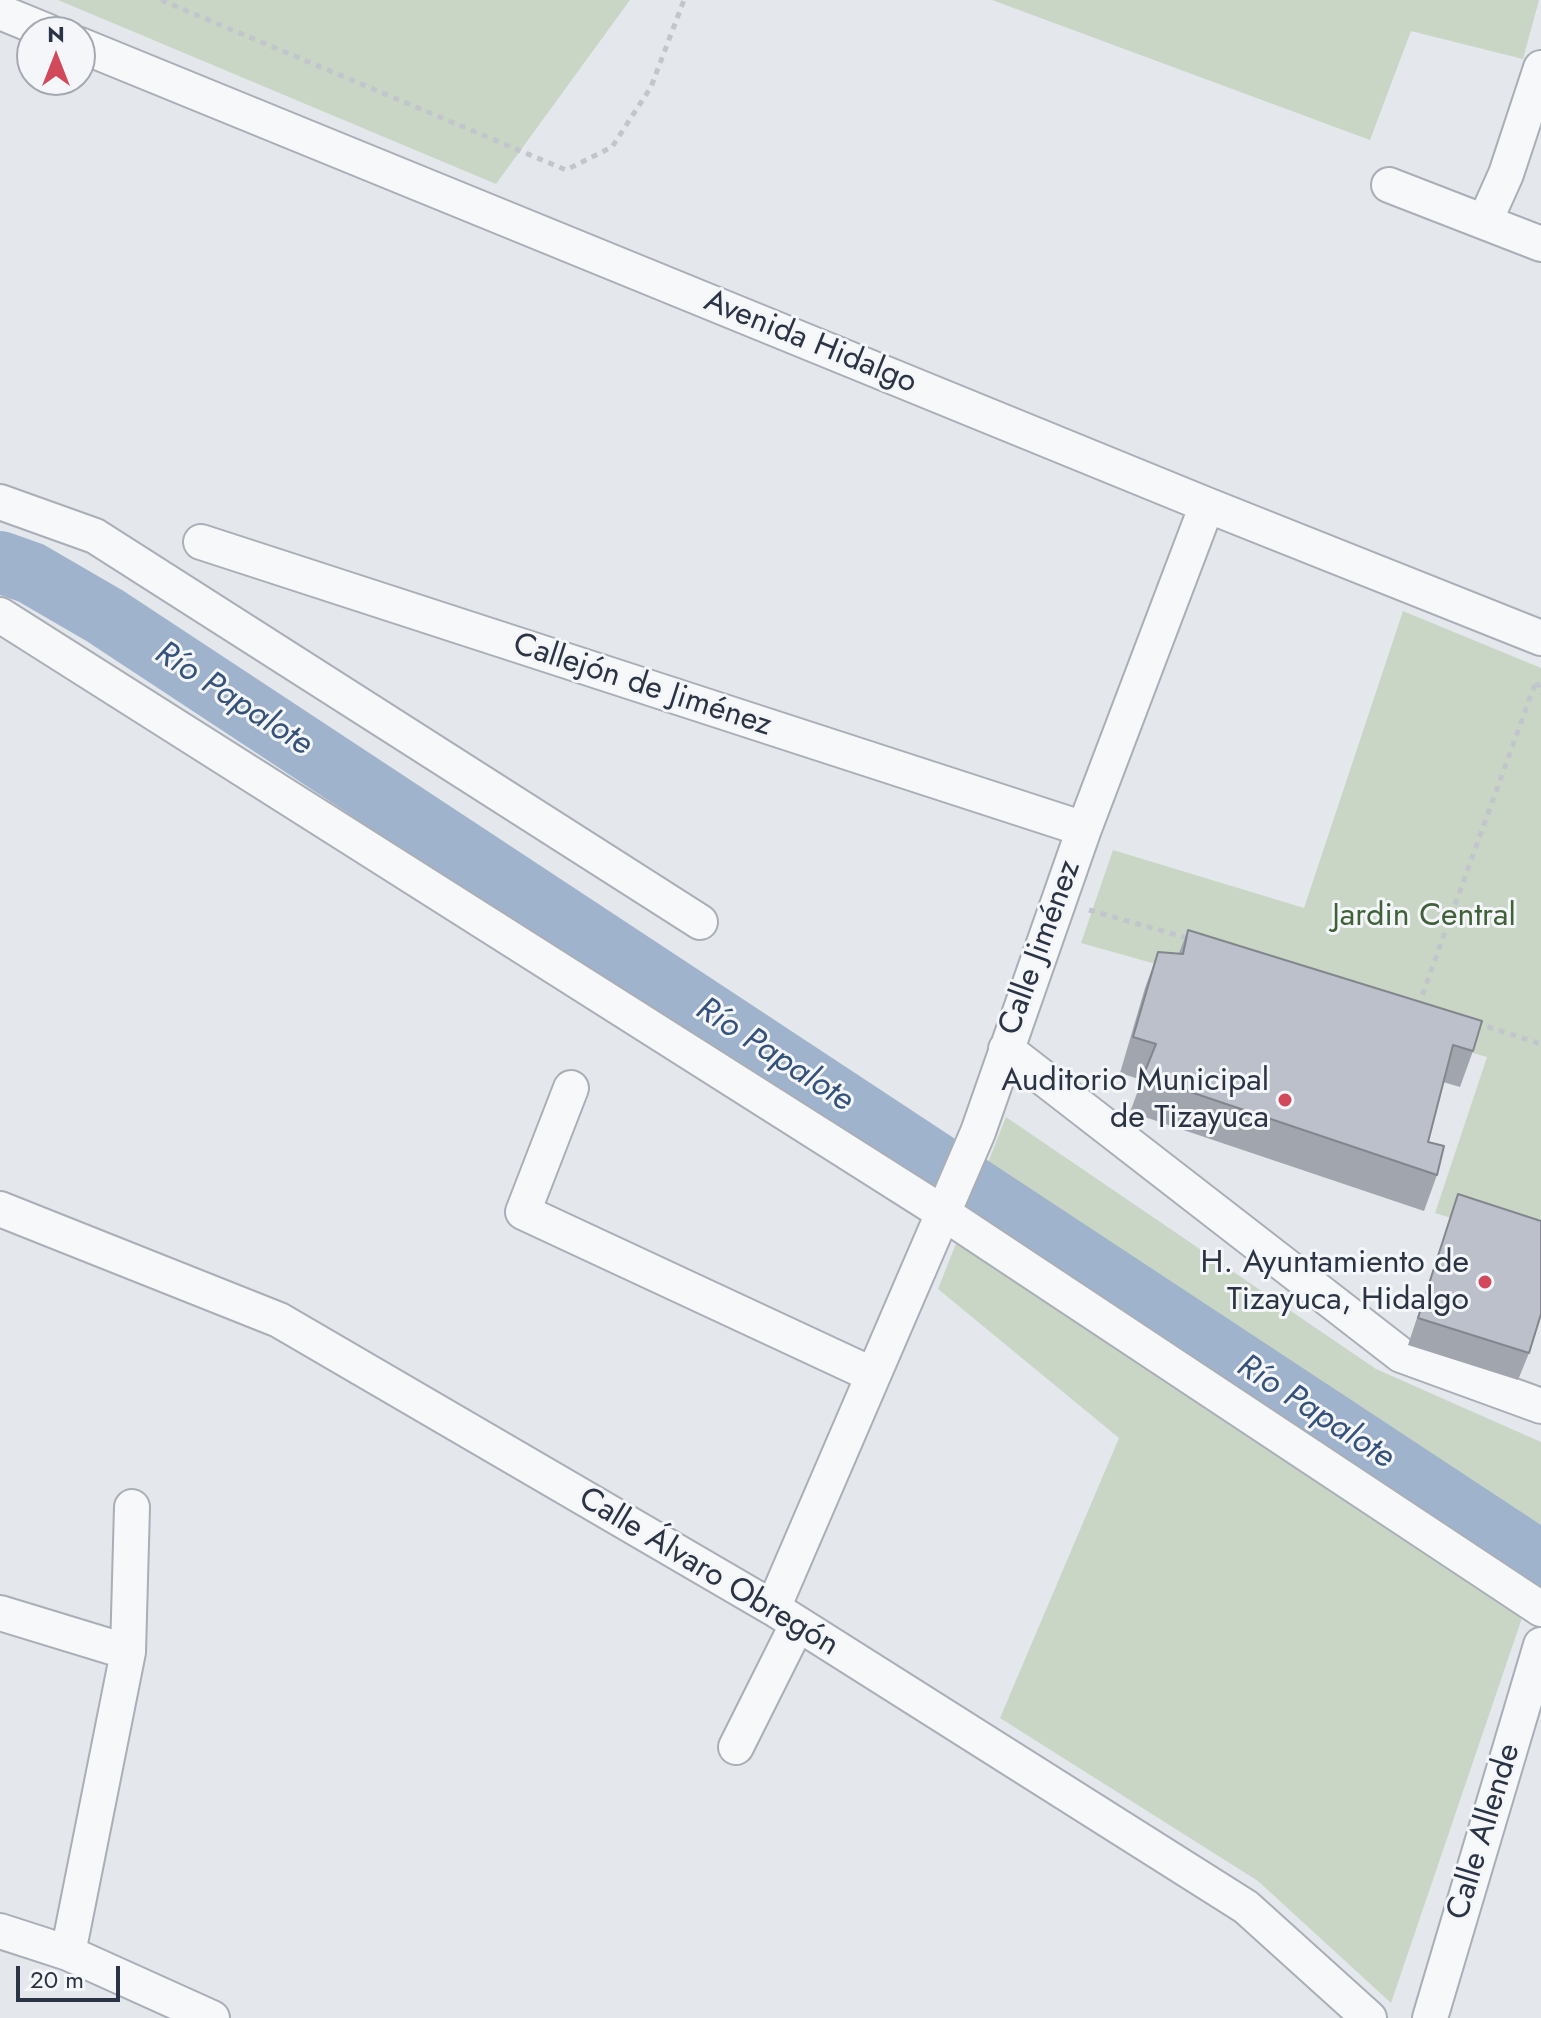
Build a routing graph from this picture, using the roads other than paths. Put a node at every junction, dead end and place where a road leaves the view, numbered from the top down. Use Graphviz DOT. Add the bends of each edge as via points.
graph roads {
  1 [pos="96,52"];
  2 [pos="1541,68"];
  3 [pos="1389,185"];
  4 [pos="1485,221"];
  5 [pos="1541,244"];
  6 [pos="0,502"];
  7 [pos="1207,505"];
  8 [pos="201,542"];
  9 [pos="0,615"];
  10 [pos="1541,638"];
  11 [pos="1084,829"];
  12 [pos="700,922"];
  13 [pos="1006,1049"];
  14 [pos="571,1088"];
  15 [pos="0,1209"];
  16 [pos="945,1214"];
  17 [pos="873,1375"];
  18 [pos="1541,1406"];
  19 [pos="132,1507"];
  20 [pos="1541,1609"];
  21 [pos="0,1613"];
  22 [pos="785,1617"];
  23 [pos="1541,1645"];
  24 [pos="128,1652"];
  25 [pos="736,1747"];
  26 [pos="0,1931"];
  27 [pos="68,1953"];
  28 [pos="212,2018"];
  29 [pos="1369,2018"];
  30 [pos="1430,2018"];
  1 -- 7 [label="street, Avenida Hidalgo"];
  2 -- 4 [label="street"];
  3 -- 4 [label="street"];
  4 -- 5 [label="street"];
  6 -- 12 [label="street" via="95,536"];
  7 -- 10 [label="street, Avenida Hidalgo"];
  7 -- 11 [label="street, Calle Jiménez"];
  8 -- 11 [label="street, Callejón de Jiménez"];
  9 -- 16 [label="street"];
  11 -- 13 [label="street, Calle Jiménez"];
  13 -- 16 [label="street, Calle Jiménez"];
  13 -- 18 [label="street" via="1401,1355"];
  14 -- 17 [label="street" via="523,1212"];
  15 -- 22 [label="street, Calle Álvaro Obregón" via="279,1320"];
  16 -- 17 [label="street, Calle Jiménez"];
  16 -- 20 [label="street"];
  17 -- 22 [label="street, Calle Jiménez"];
  19 -- 24 [label="street"];
  21 -- 24 [label="street"];
  22 -- 25 [label="street, Calle Jiménez"];
  22 -- 29 [label="street, Calle Álvaro Obregón" via="1246,1907"];
  23 -- 30 [label="street, Calle Allende"];
  24 -- 27 [label="street"];
  26 -- 27 [label="street"];
  27 -- 28 [label="street"];
}
